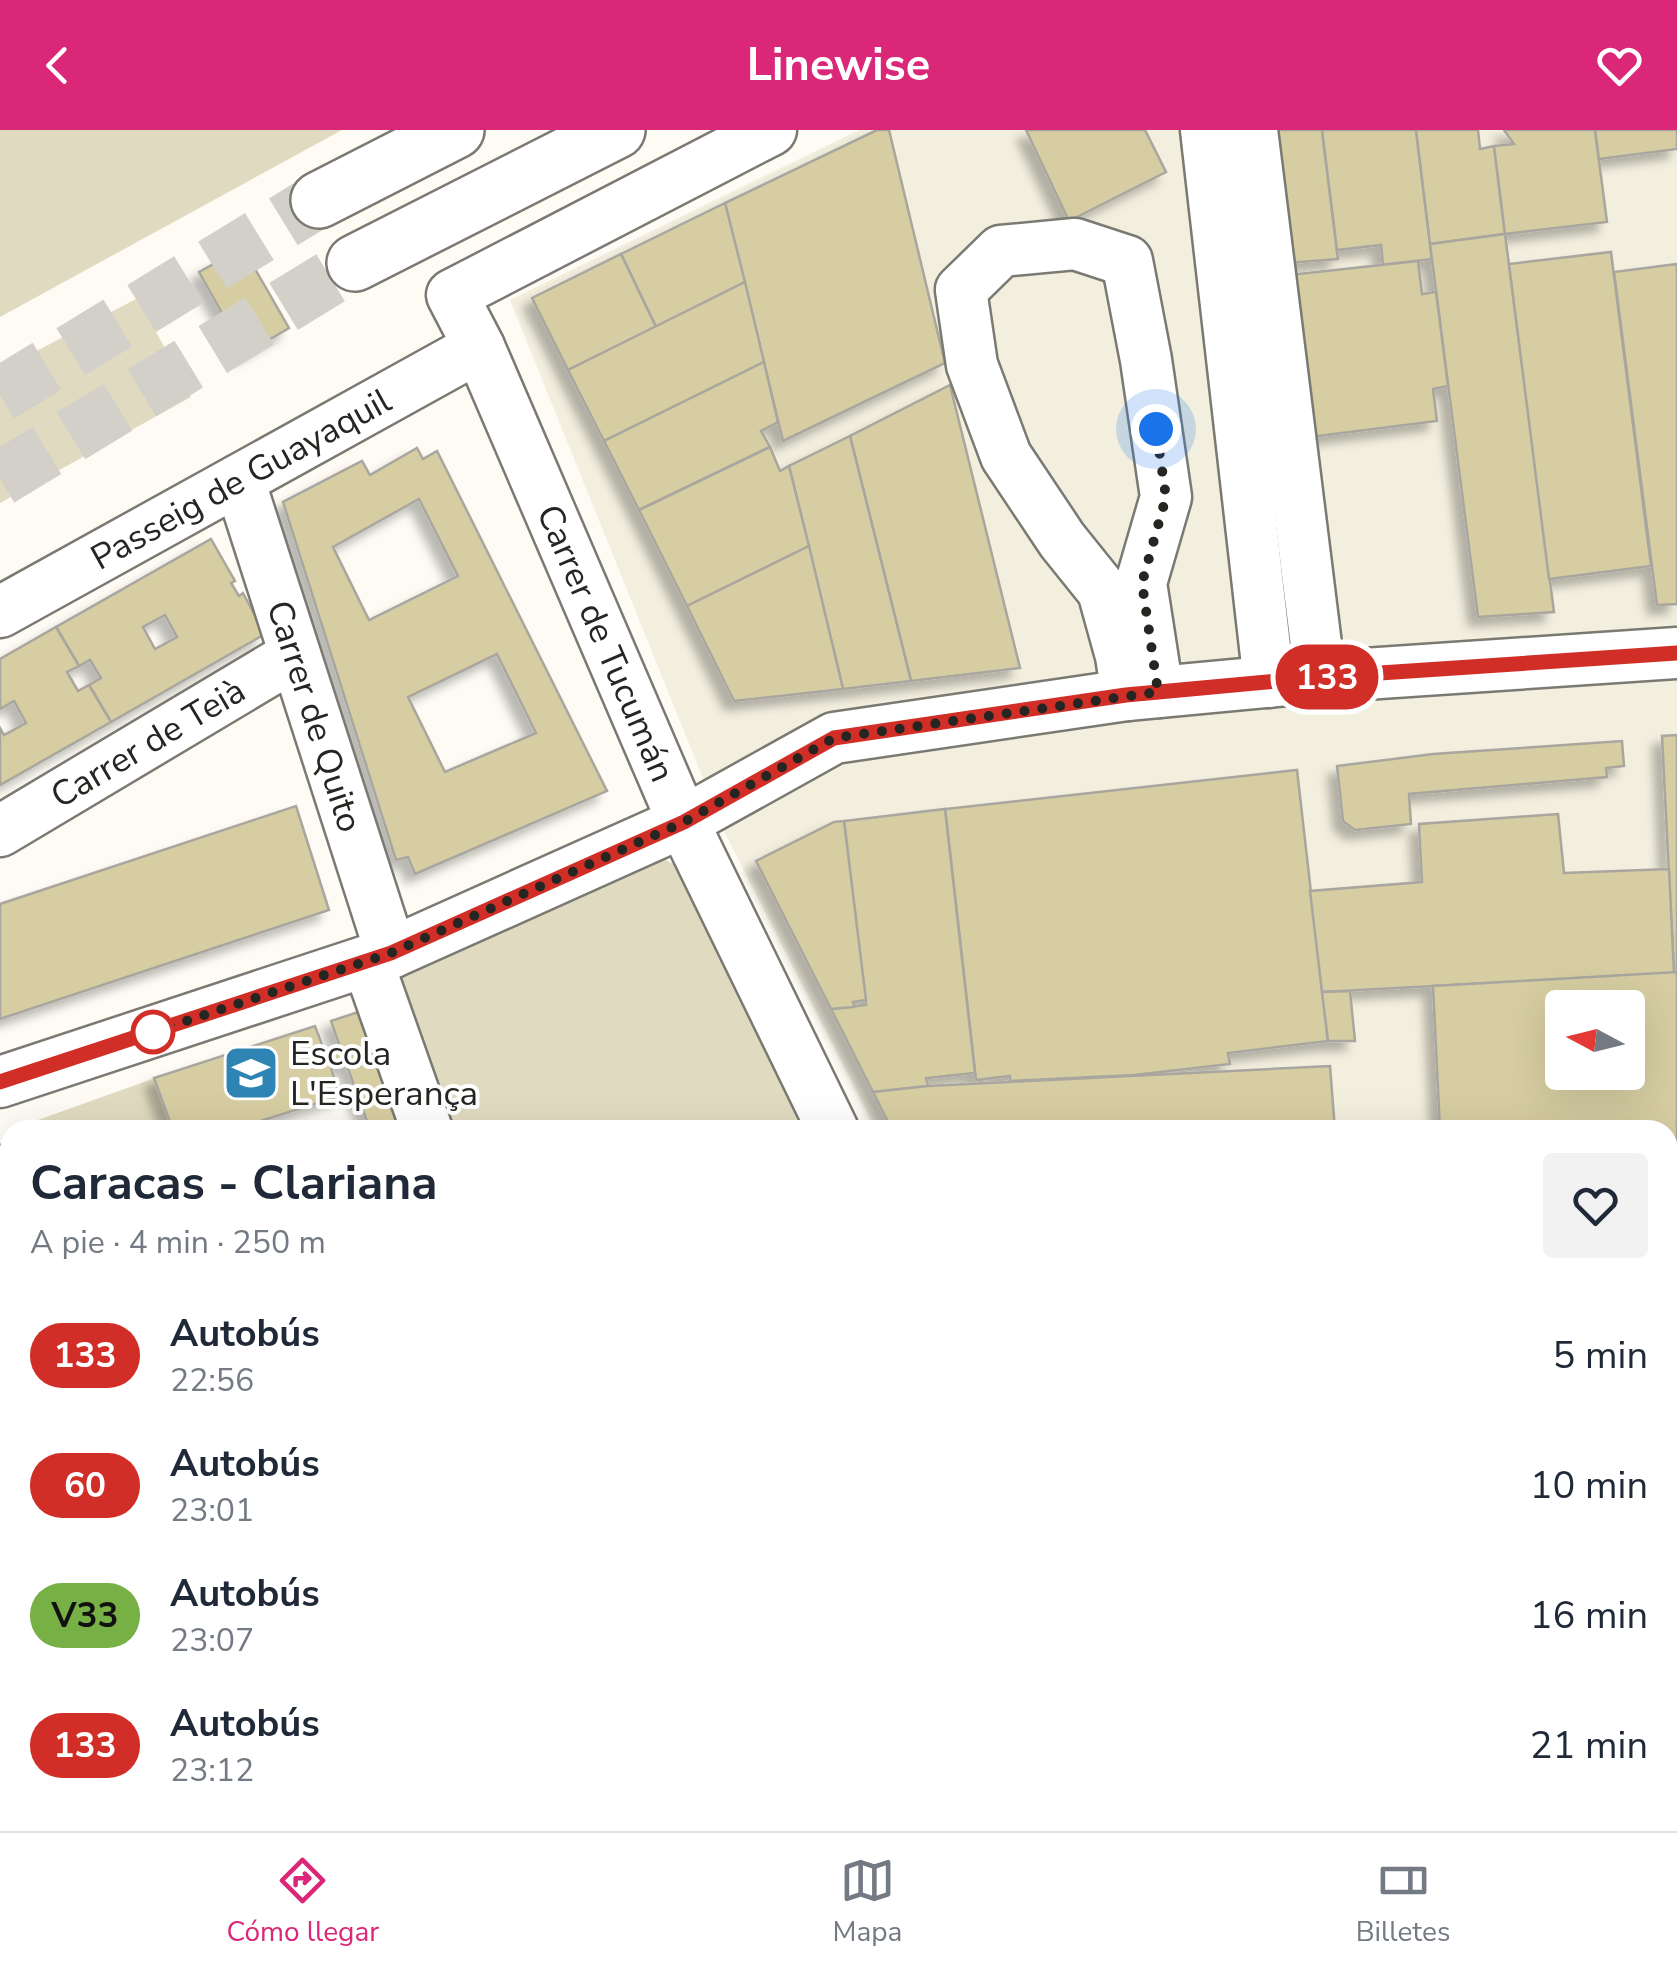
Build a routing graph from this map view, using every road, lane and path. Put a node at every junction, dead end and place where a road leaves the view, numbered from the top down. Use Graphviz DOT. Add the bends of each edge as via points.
graph roads {
  1 [pos="456,130"];
  2 [pos="646,130"];
  3 [pos="771,130"];
  4 [pos="1206,130"];
  5 [pos="1252,130"];
  6 [pos="597,141"];
  7 [pos="319,200"];
  8 [pos="355,263"];
  9 [pos="479,347"];
  10 [pos="239,480"];
  11 [pos="1122,587"];
  12 [pos="0,612"];
  13 [pos="1677,653"];
  14 [pos="295,655"];
  15 [pos="1320,677"];
  16 [pos="1269,682"];
  17 [pos="1142,693"];
  18 [pos="684,822"];
  19 [pos="0,831"];
  20 [pos="380,958"];
  21 [pos="0,1082"];
  22 [pos="425,1120"];
  23 [pos="828,1120"];
  1 -- 7 [label="highway"];
  2 -- 6 [label="highway"];
  3 -- 9 [label="street, Carrer de Tucumán" via="452,295"];
  4 -- 16 [label="street"];
  5 -- 15 [label="street"];
  6 -- 8 [label="highway"];
  9 -- 10 [label="street, Passeig de Guayaquil"];
  9 -- 18 [label="street, Carrer de Tucumán"];
  10 -- 12 [label="street, Passeig de Guayaquil"];
  10 -- 14 [label="street, Carrer de Quito"];
  11 -- 11 [label="street" via="1166,497 1127,260 1075,244 1001,252 961,290 972,365 1006,456 1062,540"];
  11 -- 17 [label="street"];
  13 -- 15 [label="street"];
  14 -- 19 [label="street, Carrer de Teià"];
  14 -- 20 [label="street, Carrer de Quito"];
  15 -- 16 [label="street"];
  16 -- 17 [label="street"];
  17 -- 18 [label="street" via="834,738"];
  18 -- 20 [label="street"];
  18 -- 23 [label="street, Carrer de Tucumán"];
  20 -- 21 [label="street"];
  20 -- 22 [label="street, Carrer de Quito"];
}
